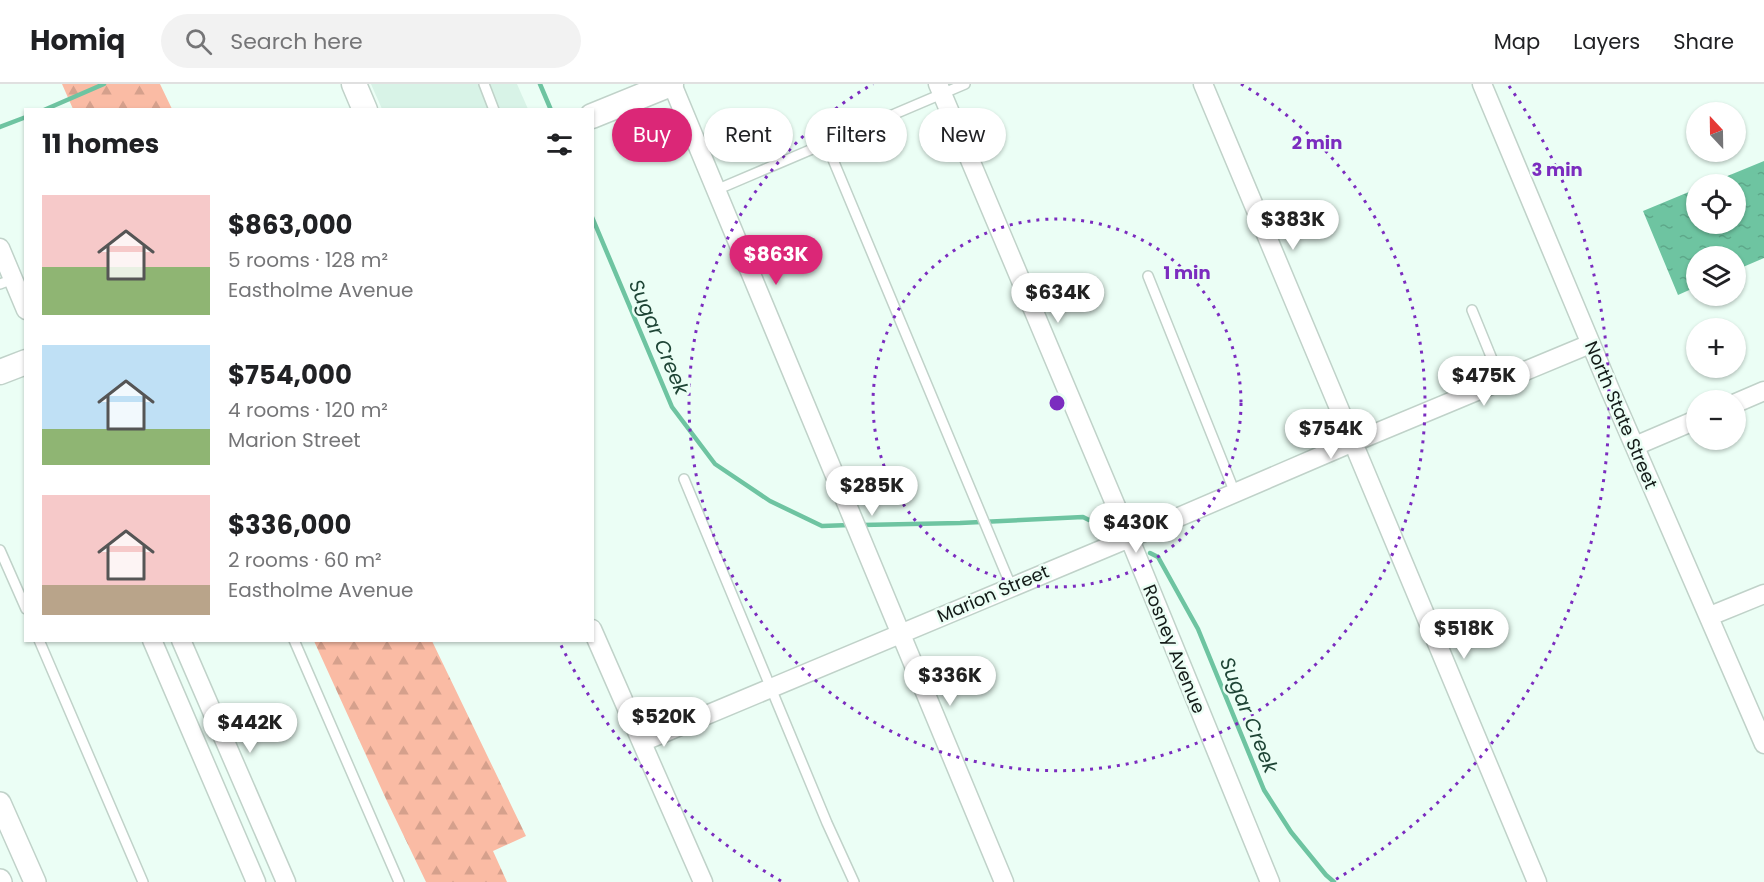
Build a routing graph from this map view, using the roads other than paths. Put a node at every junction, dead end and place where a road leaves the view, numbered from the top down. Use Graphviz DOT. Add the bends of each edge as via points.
graph roads {
  1 [pos="354,84"];
  2 [pos="484,84"];
  3 [pos="672,84"];
  4 [pos="964,84"];
  5 [pos="1203,84"];
  6 [pos="1482,84"];
  7 [pos="940,89"];
  8 [pos="364,108"];
  9 [pos="493,108"];
  10 [pos="900,108"];
  11 [pos="594,115"];
  12 [pos="805,152"];
  13 [pos="834,162"];
  14 [pos="716,190"];
  15 [pos="0,248"];
  16 [pos="1148,276"];
  17 [pos="6,282"];
  18 [pos="24,307"];
  19 [pos="1472,310"];
  20 [pos="1590,344"];
  21 [pos="24,363"];
  22 [pos="0,372"];
  23 [pos="1501,381"];
  24 [pos="1764,391"];
  25 [pos="1746,399"];
  26 [pos="1686,424"];
  27 [pos="1353,442"];
  28 [pos="1635,446"];
  29 [pos="684,479"];
  30 [pos="1235,493"];
  31 [pos="1129,537"];
  32 [pos="0,550"];
  33 [pos="1011,586"];
  34 [pos="1764,594"];
  35 [pos="24,604"];
  36 [pos="1710,616"];
  37 [pos="594,633"];
  38 [pos="900,633"];
  39 [pos="40,642"];
  40 [pos="182,642"];
  41 [pos="295,642"];
  42 [pos="155,647"];
  43 [pos="772,687"];
  44 [pos="211,710"];
  45 [pos="186,720"];
  46 [pos="642,742"];
  47 [pos="1764,744"];
  48 [pos="0,803"];
  49 [pos="35,882"];
  50 [pos="143,882"];
  51 [pos="256,882"];
  52 [pos="286,882"];
  53 [pos="399,882"];
  54 [pos="703,882"];
  55 [pos="854,882"];
  56 [pos="1004,882"];
  57 [pos="1270,882"];
  58 [pos="1537,882"];
  1 -- 8 [label="main road"];
  2 -- 9 [label="lane"];
  3 -- 11 [label="main road"];
  3 -- 14 [label="street"];
  4 -- 7 [label="lane"];
  5 -- 27 [label="street"];
  6 -- 20 [label="street, North State Street"];
  7 -- 10 [label="lane"];
  7 -- 31 [label="street, Rosney Avenue"];
  12 -- 14 [label="lane"];
  13 -- 33 [label="lane"];
  14 -- 38 [label="street"];
  15 -- 17 [label="street"];
  16 -- 30 [label="lane"];
  17 -- 18 [label="street"];
  19 -- 23 [label="lane"];
  20 -- 23 [label="street, Marion Street"];
  20 -- 28 [label="street, North State Street"];
  21 -- 22 [label="main road"];
  23 -- 27 [label="street, Marion Street"];
  24 -- 25 [label="street"];
  26 -- 28 [label="street"];
  27 -- 30 [label="street, Marion Street"];
  27 -- 58 [label="street"];
  28 -- 36 [label="street, North State Street"];
  29 -- 43 [label="lane"];
  30 -- 31 [label="street, Marion Street"];
  31 -- 33 [label="street, Marion Street"];
  31 -- 57 [label="street, Rosney Avenue"];
  32 -- 35 [label="lane"];
  33 -- 38 [label="street, Marion Street"];
  34 -- 36 [label="street"];
  36 -- 47 [label="street, North State Street"];
  37 -- 46 [label="street"];
  38 -- 43 [label="street, Marion Street"];
  38 -- 56 [label="street"];
  39 -- 50 [label="lane"];
  40 -- 42 [label="street"];
  40 -- 44 [label="street"];
  41 -- 53 [label="lane"];
  42 -- 45 [label="street"];
  43 -- 46 [label="street, Marion Street"];
  43 -- 55 [label="lane"];
  44 -- 45 [label="street"];
  44 -- 52 [label="street"];
  45 -- 51 [label="street"];
  46 -- 54 [label="street"];
  48 -- 49 [label="street"];
}
